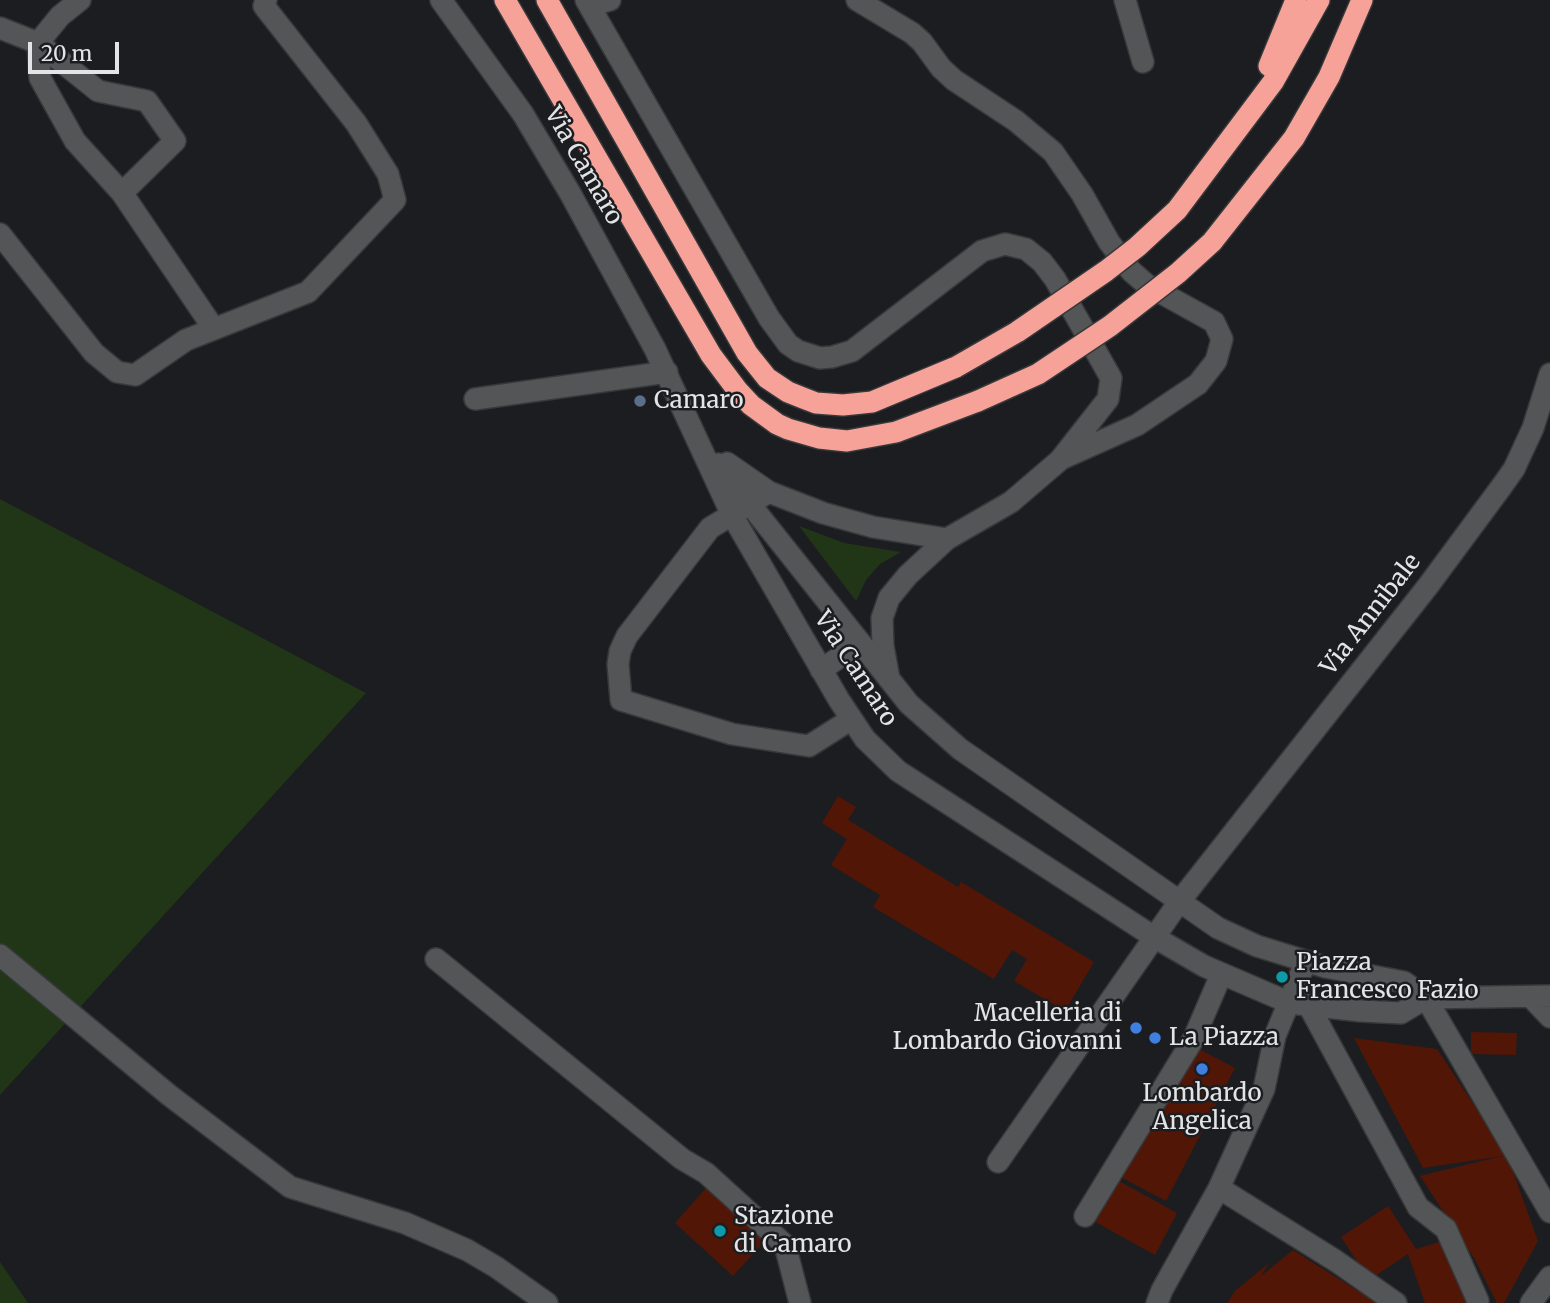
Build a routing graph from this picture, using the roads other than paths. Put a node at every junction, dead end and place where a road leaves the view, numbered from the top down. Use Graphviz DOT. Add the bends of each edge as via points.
graph roads {
  1 [pos="80,0"];
  2 [pos="266,0"];
  3 [pos="441,0"];
  4 [pos="505,0"];
  5 [pos="547,0"];
  6 [pos="857,0"];
  7 [pos="1125,0"];
  8 [pos="1296,0"];
  9 [pos="1319,0"];
  10 [pos="1362,0"];
  11 [pos="595,2"];
  12 [pos="0,28"];
  13 [pos="38,43"];
  14 [pos="1143,62"];
  15 [pos="1245,122"];
  16 [pos="122,193"];
  17 [pos="0,234"];
  18 [pos="214,329"];
  19 [pos="667,372"];
  20 [pos="1550,374"];
  21 [pos="475,399"];
  22 [pos="701,444"];
  23 [pos="1060,460"];
  24 [pos="769,492"];
  25 [pos="741,510"];
  26 [pos="947,539"];
  27 [pos="860,643"];
  28 [pos="821,670"];
  29 [pos="889,679"];
  30 [pos="850,720"];
  31 [pos="1172,897"];
  32 [pos="1148,933"];
  33 [pos="0,955"];
  34 [pos="436,959"];
  35 [pos="1306,961"];
  36 [pos="1221,975"];
  37 [pos="1540,997"];
  38 [pos="1426,998"];
  39 [pos="1300,1004"];
  40 [pos="1550,1017"];
  41 [pos="998,1162"];
  42 [pos="1219,1188"];
  43 [pos="1550,1212"];
  44 [pos="1085,1216"];
  45 [pos="1550,1277"];
  46 [pos="1478,1301"];
  47 [pos="1535,1301"];
  48 [pos="547,1303"];
  49 [pos="800,1303"];
  50 [pos="1157,1303"];
  51 [pos="1396,1303"];
  1 -- 13 [label="street"];
  2 -- 18 [label="street" via="264,6 356,122 388,174 395,200 308,292"];
  3 -- 19 [label="street, Via Camaro" via="530,125"];
  4 -- 10 [label="highway, bridge" via="711,355 751,405 777,424 804,435 847,441 896,432 1038,374 1168,281 1212,242 1294,138 1329,76"];
  5 -- 15 [label="highway, bridge" via="747,353 767,377 816,403 872,402 956,367 1017,332 1137,247 1177,210"];
  6 -- 23 [label="street" via="912,33 954,80 1053,152 1130,271 1214,321 1222,339 1216,360 1198,384 1137,425"];
  7 -- 14 [label="street"];
  8 -- 15 [label="highway"];
  9 -- 15 [label="highway"];
  11 -- 23 [label="street" via="769,318 798,351 820,358 852,351 994,246 1015,245 1042,262 1111,377 1108,399"];
  12 -- 13 [label="street"];
  13 -- 16 [label="street" via="40,78 69,131"];
  13 -- 16 [label="street" via="98,91 147,101 175,141"];
  16 -- 18 [label="street"];
  17 -- 18 [label="street" via="94,353 117,372 135,375 186,340"];
  19 -- 21 [label="street"];
  19 -- 22 [label="street, Via Camaro"];
  20 -- 31 [label="street, Via Annibale" via="1532,428 1502,486 1203,871"];
  22 -- 24 [label="street"];
  22 -- 25 [label="street, Via Camaro"];
  23 -- 26 [label="street" via="1011,502"];
  24 -- 25 [label="street"];
  24 -- 26 [label="street" via="847,521"];
  25 -- 27 [label="street, Via Camaro"];
  25 -- 28 [label="street, Via Camaro"];
  25 -- 30 [label="street" via="710,528 627,636 618,664 621,700 732,734 809,746"];
  26 -- 29 [label="street" via="899,586 885,608 883,646"];
  27 -- 28 [label="street"];
  27 -- 29 [label="street, Via Camaro"];
  28 -- 30 [label="street, Via Camaro"];
  29 -- 31 [label="street, Via Camaro" via="927,722 960,749"];
  30 -- 32 [label="street, Via Camaro" via="898,771"];
  31 -- 32 [label="street, Via Annibale"];
  31 -- 35 [label="street, Via Camaro" via="1218,928"];
  32 -- 36 [label="street, Via Camaro"];
  32 -- 41 [label="street, Via Annibale" via="1128,974"];
  33 -- 48 [label="street" via="169,1095 290,1187 405,1223 467,1250"];
  34 -- 49 [label="street" via="682,1159 706,1173 785,1245"];
  35 -- 38 [label="street, Via Camaro" via="1404,982"];
  35 -- 39 [label="street"];
  36 -- 39 [label="street, Via Camaro"];
  36 -- 44 [label="street" via="1194,1038"];
  37 -- 38 [label="street"];
  37 -- 40 [label="street"];
  38 -- 39 [label="street, Via Camaro" via="1401,1013"];
  38 -- 43 [label="street"];
  39 -- 42 [label="street" via="1275,1036 1264,1089"];
  39 -- 46 [label="street" via="1418,1207 1446,1229"];
  42 -- 50 [label="street"];
  42 -- 51 [label="street"];
  45 -- 47 [label="street"];
}
